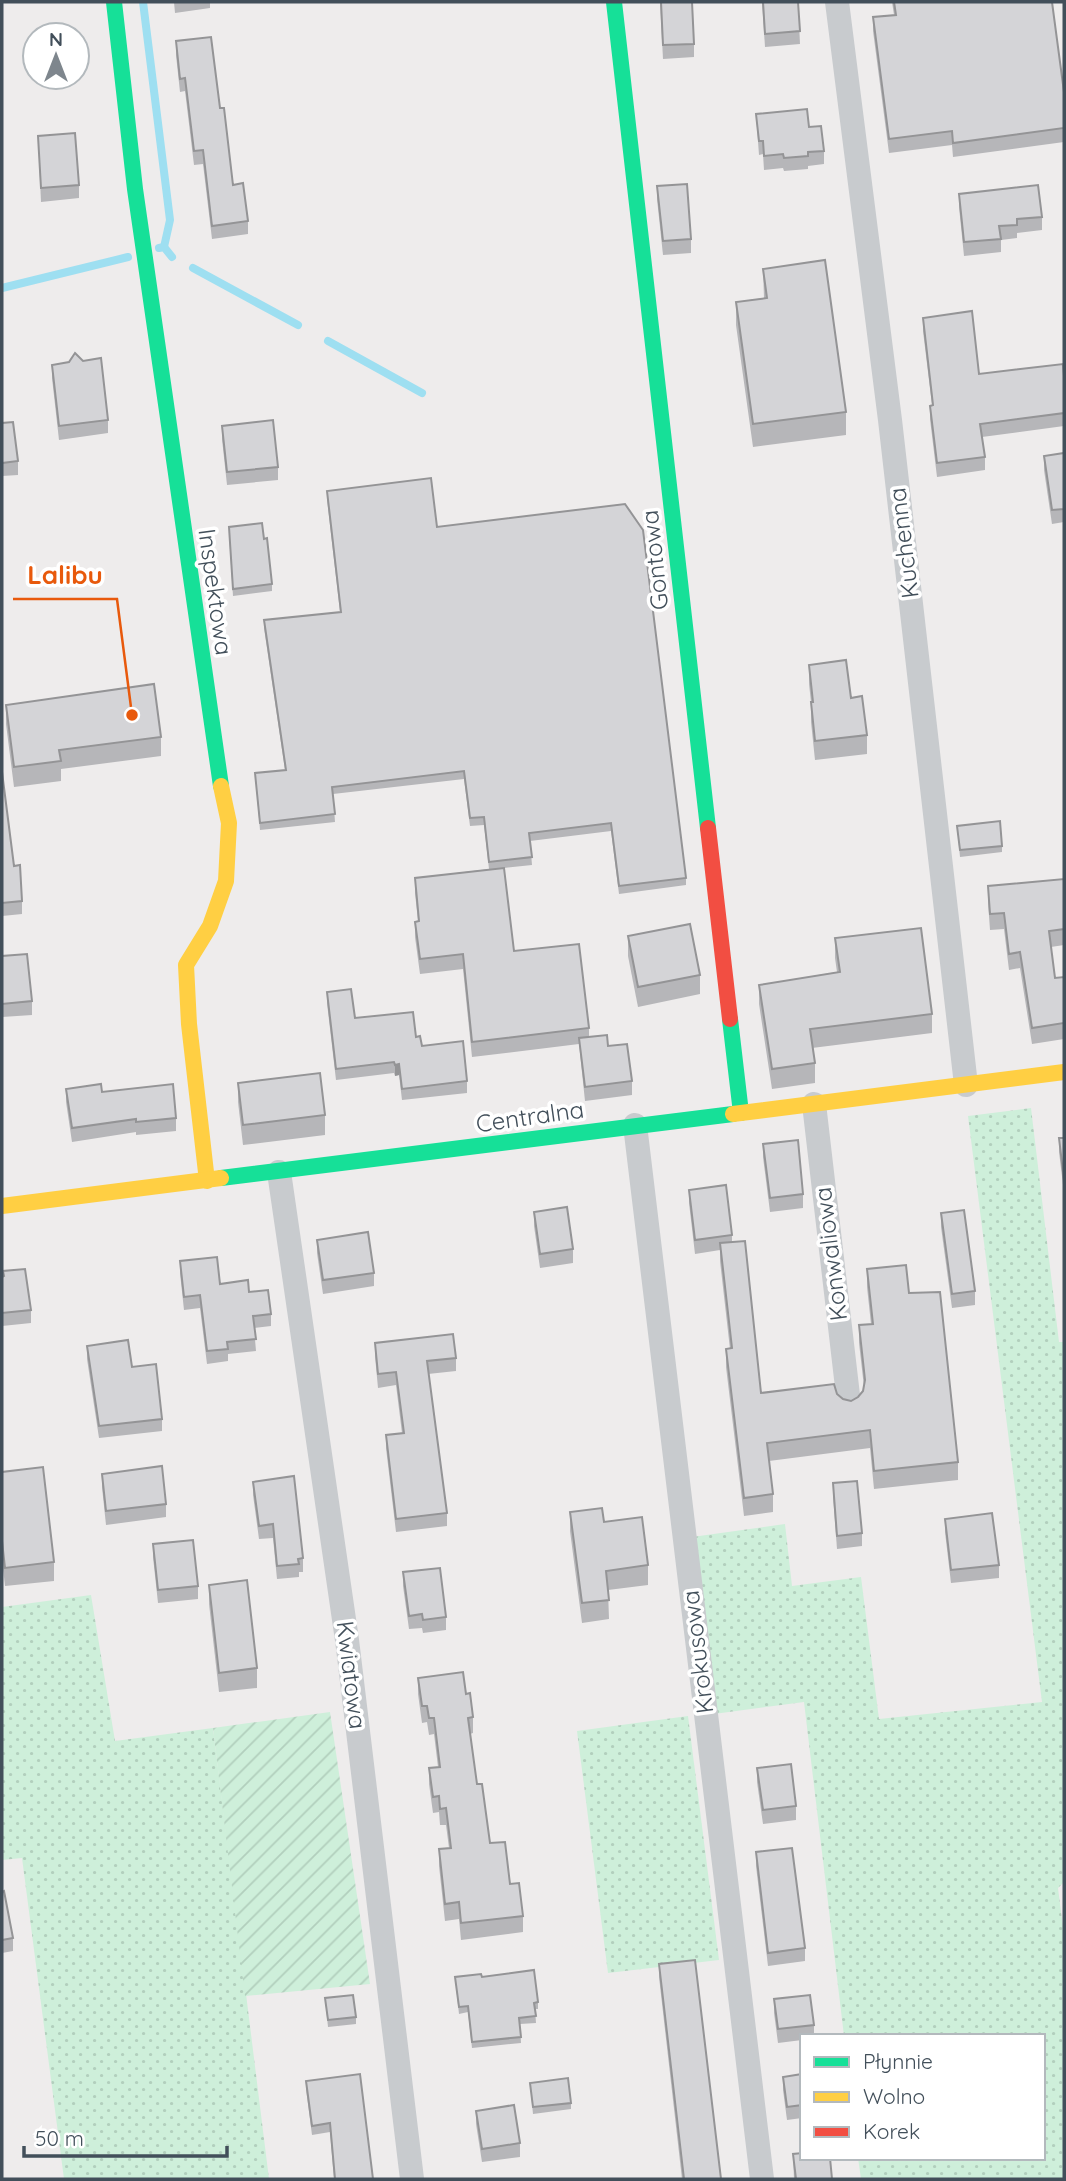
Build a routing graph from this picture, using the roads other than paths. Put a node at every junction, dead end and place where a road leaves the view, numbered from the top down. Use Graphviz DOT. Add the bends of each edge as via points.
graph roads {
  1 [pos="114,2"];
  2 [pos="614,2"];
  3 [pos="837,2"];
  4 [pos="1064,1072"];
  5 [pos="966,1085"];
  6 [pos="814,1104"];
  7 [pos="741,1113"];
  8 [pos="635,1125"];
  9 [pos="279,1172"];
  10 [pos="207,1181"];
  11 [pos="2,1206"];
  12 [pos="849,1404"];
  13 [pos="412,2179"];
  14 [pos="762,2179"];
  1 -- 10 [label="street, Inspektowa" via="137,201 229,823 226,881 210,926 186,965"];
  2 -- 7 [label="street, Gontowa"];
  3 -- 5 [label="street, Kuchenna"];
  4 -- 5 [label="street, Centralna"];
  5 -- 6 [label="street, Centralna"];
  6 -- 7 [label="street, Centralna"];
  6 -- 12 [label="street, Konwaliowa"];
  7 -- 8 [label="street, Centralna"];
  8 -- 9 [label="street, Centralna"];
  8 -- 14 [label="street, Krokusowa"];
  9 -- 10 [label="street, Centralna"];
  9 -- 13 [label="street, Kwiatowa" via="347,1640"];
  10 -- 11 [label="street, Centralna"];
}
